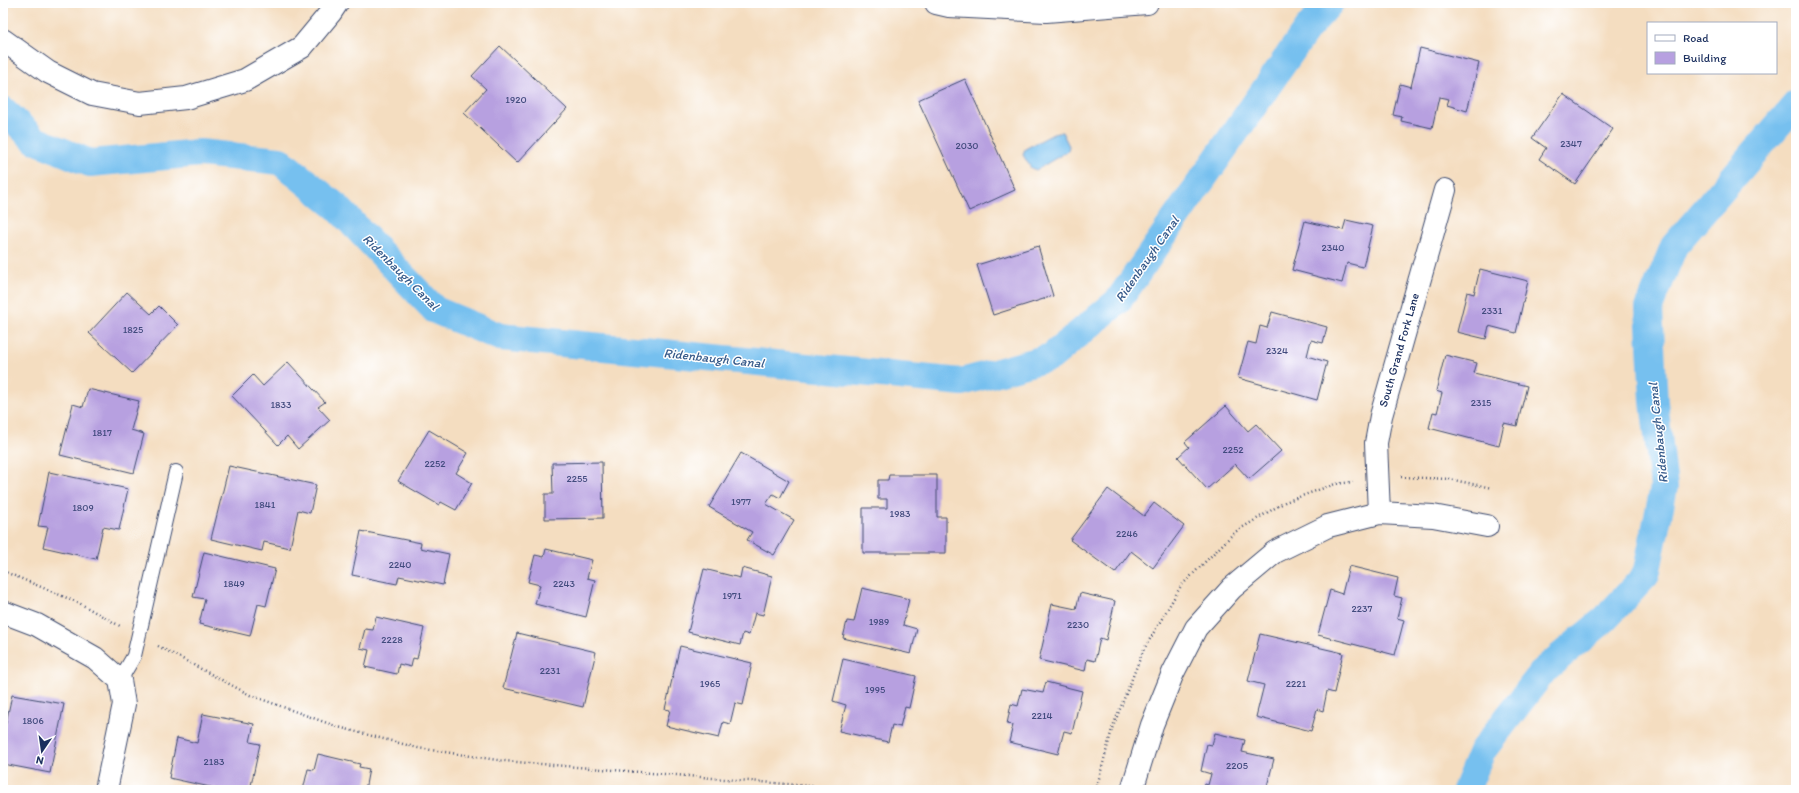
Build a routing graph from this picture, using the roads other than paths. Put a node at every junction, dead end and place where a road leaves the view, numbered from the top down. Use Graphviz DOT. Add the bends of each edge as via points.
graph roads {
  1 [pos="337,3"];
  2 [pos="1147,3"];
  3 [pos="945,4"];
  4 [pos="3,40"];
  5 [pos="1445,190"];
  6 [pos="176,472"];
  7 [pos="1379,513"];
  8 [pos="1487,526"];
  9 [pos="3,612"];
  10 [pos="120,680"];
  11 [pos="106,790"];
  12 [pos="1132,790"];
  1 -- 4 [label="street" via="302,47 245,80 186,98 140,104 92,94 48,72"];
  2 -- 3 [label="street" via="1046,11"];
  5 -- 7 [label="street, South Grand Fork Lane" via="1381,416 1376,443"];
  6 -- 10 [label="lane" via="134,656"];
  7 -- 8 [label="street" via="1433,516"];
  7 -- 12 [label="street" via="1328,526 1274,552 1227,594 1196,628 1173,673 1152,725"];
  9 -- 10 [label="street" via="37,625 89,654"];
  10 -- 11 [label="street" via="124,704"];
}
